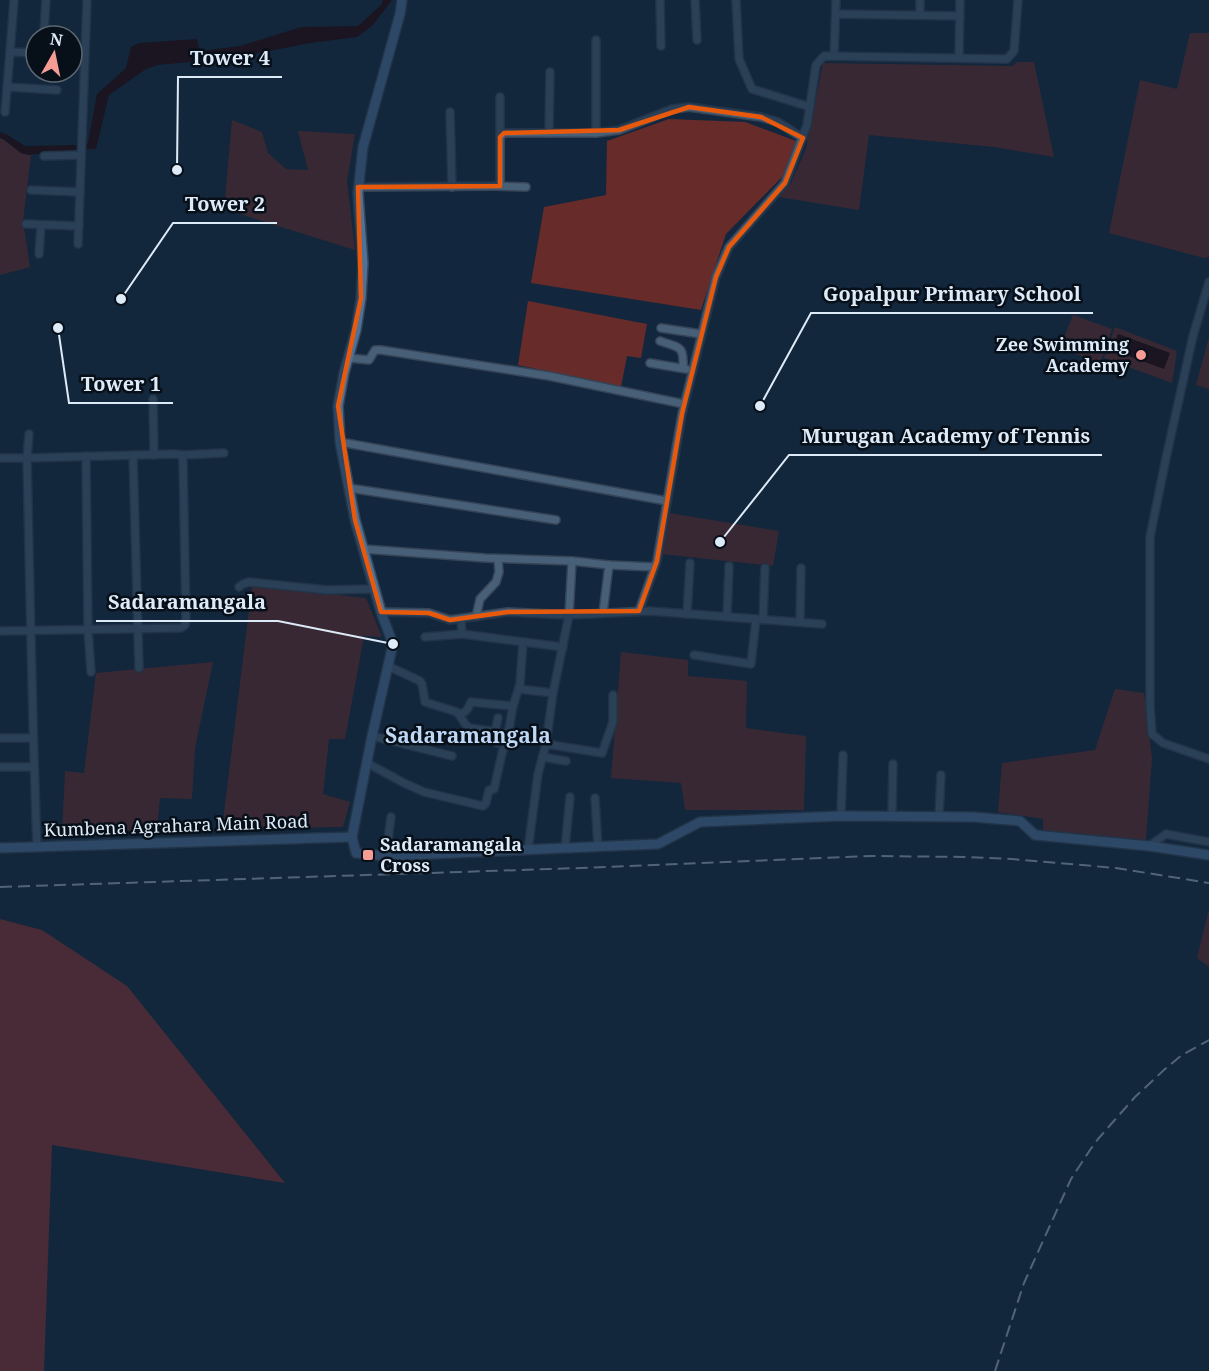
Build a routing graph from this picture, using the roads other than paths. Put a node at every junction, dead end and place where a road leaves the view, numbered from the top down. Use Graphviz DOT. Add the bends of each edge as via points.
graph roads {
  1 [pos="15,0"];
  2 [pos="46,0"];
  3 [pos="87,0"];
  4 [pos="402,0"];
  5 [pos="660,0"];
  6 [pos="695,0"];
  7 [pos="736,0"];
  8 [pos="836,0"];
  9 [pos="920,0"];
  10 [pos="960,0"];
  11 [pos="1018,0"];
  12 [pos="836,14"];
  13 [pos="920,15"];
  14 [pos="960,16"];
  15 [pos="44,24"];
  16 [pos="596,40"];
  17 [pos="697,40"];
  18 [pos="661,46"];
  19 [pos="10,51"];
  20 [pos="24,53"];
  21 [pos="834,56"];
  22 [pos="959,58"];
  23 [pos="550,72"];
  24 [pos="8,87"];
  25 [pos="57,90"];
  26 [pos="500,97"];
  27 [pos="810,107"];
  28 [pos="5,112"];
  29 [pos="450,112"];
  30 [pos="549,133"];
  31 [pos="596,133"];
  32 [pos="500,137"];
  33 [pos="802,138"];
  34 [pos="81,155"];
  35 [pos="44,156"];
  36 [pos="495,186"];
  37 [pos="358,187"];
  38 [pos="452,187"];
  39 [pos="526,187"];
  40 [pos="31,190"];
  41 [pos="80,192"];
  42 [pos="26,224"];
  43 [pos="41,225"];
  44 [pos="79,226"];
  45 [pos="78,243"];
  46 [pos="39,254"];
  47 [pos="1209,282"];
  48 [pos="661,327"];
  49 [pos="701,334"];
  50 [pos="660,341"];
  51 [pos="349,358"];
  52 [pos="650,363"];
  53 [pos="683,368"];
  54 [pos="692,370"];
  55 [pos="153,399"];
  56 [pos="684,404"];
  57 [pos="28,434"];
  58 [pos="340,442"];
  59 [pos="224,453"];
  60 [pos="134,455"];
  61 [pos="154,455"];
  62 [pos="182,455"];
  63 [pos="87,456"];
  64 [pos="0,458"];
  65 [pos="27,458"];
  66 [pos="349,488"];
  67 [pos="667,501"];
  68 [pos="556,520"];
  69 [pos="363,549"];
  70 [pos="498,559"];
  71 [pos="572,561"];
  72 [pos="690,563"];
  73 [pos="609,566"];
  74 [pos="729,566"];
  75 [pos="655,567"];
  76 [pos="765,568"];
  77 [pos="801,568"];
  78 [pos="239,587"];
  79 [pos="375,589"];
  80 [pos="639,611"];
  81 [pos="381,612"];
  82 [pos="603,613"];
  83 [pos="687,614"];
  84 [pos="569,615"];
  85 [pos="476,617"];
  86 [pos="727,617"];
  87 [pos="461,619"];
  88 [pos="759,619"];
  89 [pos="800,622"];
  90 [pos="822,624"];
  91 [pos="138,629"];
  92 [pos="88,630"];
  93 [pos="0,631"];
  94 [pos="31,631"];
  95 [pos="462,634"];
  96 [pos="425,637"];
  97 [pos="523,642"];
  98 [pos="562,647"];
  99 [pos="694,655"];
  100 [pos="388,666"];
  101 [pos="140,668"];
  102 [pos="91,672"];
  103 [pos="519,689"];
  104 [pos="553,693"];
  105 [pos="613,695"];
  106 [pos="513,706"];
  107 [pos="459,714"];
  108 [pos="498,718"];
  109 [pos="497,732"];
  110 [pos="510,734"];
  111 [pos="372,736"];
  112 [pos="0,738"];
  113 [pos="33,738"];
  114 [pos="546,742"];
  115 [pos="497,743"];
  116 [pos="843,755"];
  117 [pos="452,756"];
  118 [pos="542,757"];
  119 [pos="1209,759"];
  120 [pos="566,761"];
  121 [pos="367,763"];
  122 [pos="893,764"];
  123 [pos="0,767"];
  124 [pos="34,767"];
  125 [pos="941,776"];
  126 [pos="570,797"];
  127 [pos="595,798"];
  128 [pos="841,816"];
  129 [pos="892,816"];
  130 [pos="939,816"];
  131 [pos="391,817"];
  132 [pos="352,837"];
  133 [pos="1209,842"];
  134 [pos="1149,846"];
  135 [pos="37,847"];
  136 [pos="598,847"];
  137 [pos="0,848"];
  138 [pos="565,848"];
  139 [pos="528,850"];
  140 [pos="1209,855"];
  141 [pos="386,856"];
  1 -- 19 [label="street"];
  2 -- 15 [label="street"];
  3 -- 34 [label="street"];
  4 -- 37 [label="street" via="363,147"];
  5 -- 18 [label="street"];
  6 -- 17 [label="street"];
  7 -- 27 [label="street" via="739,59 752,89"];
  8 -- 12 [label="street"];
  9 -- 13 [label="street"];
  10 -- 14 [label="street"];
  11 -- 22 [label="street" via="1014,51 1007,59"];
  12 -- 13 [label="street"];
  12 -- 21 [label="street"];
  13 -- 14 [label="street"];
  14 -- 22 [label="street"];
  16 -- 31 [label="street"];
  19 -- 20 [label="street"];
  19 -- 24 [label="street"];
  21 -- 22 [label="street"];
  21 -- 27 [label="street" via="824,56 816,65"];
  23 -- 30 [label="street"];
  24 -- 25 [label="street"];
  24 -- 28 [label="street"];
  26 -- 32 [label="street"];
  27 -- 33 [label="street"];
  29 -- 38 [label="street"];
  30 -- 31 [label="street"];
  30 -- 32 [label="street" via="508,132"];
  31 -- 33 [label="street" via="619,130 672,109 689,107 761,117 778,122"];
  32 -- 36 [label="street" via="500,181"];
  33 -- 49 [label="street" via="785,183 729,247 716,277"];
  34 -- 35 [label="street"];
  34 -- 41 [label="street"];
  36 -- 38 [label="street"];
  36 -- 39 [label="street"];
  37 -- 38 [label="street"];
  37 -- 51 [label="street" via="363,263 361,298"];
  40 -- 41 [label="street"];
  41 -- 44 [label="street"];
  42 -- 43 [label="street"];
  43 -- 44 [label="street"];
  43 -- 46 [label="street"];
  44 -- 45 [label="street"];
  47 -- 119 [label="street" via="1192,336 1150,537 1150,706 1152,734 1164,743"];
  48 -- 49 [label="street"];
  49 -- 54 [label="street"];
  50 -- 53 [label="street" via="681,350"];
  51 -- 56 [label="street" via="369,360 375,350 381,350 549,376"];
  51 -- 58 [label="street" via="338,406"];
  52 -- 53 [label="street"];
  53 -- 54 [label="street"];
  54 -- 56 [label="street"];
  55 -- 61 [label="street"];
  56 -- 67 [label="street"];
  57 -- 65 [label="street"];
  58 -- 66 [label="street"];
  58 -- 67 [label="street"];
  59 -- 62 [label="street"];
  60 -- 61 [label="street"];
  60 -- 63 [label="street"];
  60 -- 91 [label="street"];
  61 -- 62 [label="street"];
  62 -- 91 [label="street" via="185,625"];
  63 -- 65 [label="street"];
  63 -- 92 [label="street"];
  64 -- 65 [label="street"];
  65 -- 94 [label="street"];
  66 -- 68 [label="street"];
  66 -- 69 [label="street"];
  67 -- 75 [label="street"];
  69 -- 70 [label="street"];
  69 -- 79 [label="street"];
  70 -- 71 [label="street"];
  70 -- 85 [label="street" via="496,582 480,599"];
  71 -- 73 [label="street"];
  71 -- 84 [label="street"];
  72 -- 83 [label="street"];
  73 -- 75 [label="street"];
  73 -- 82 [label="street"];
  74 -- 86 [label="street"];
  75 -- 80 [label="street"];
  76 -- 88 [label="street"];
  77 -- 89 [label="street"];
  78 -- 79 [label="street" via="249,582 334,590"];
  79 -- 81 [label="street"];
  80 -- 82 [label="street"];
  80 -- 83 [label="street"];
  81 -- 87 [label="street" via="429,613 450,620"];
  81 -- 100 [label="street" via="393,644"];
  82 -- 84 [label="street"];
  83 -- 86 [label="street"];
  84 -- 85 [label="street" via="514,612"];
  84 -- 98 [label="street"];
  85 -- 87 [label="street"];
  86 -- 88 [label="street"];
  87 -- 95 [label="street"];
  88 -- 89 [label="street"];
  88 -- 99 [label="street" via="751,664"];
  89 -- 90 [label="street"];
  91 -- 92 [label="street"];
  91 -- 101 [label="street"];
  92 -- 94 [label="street"];
  92 -- 102 [label="street"];
  93 -- 94 [label="street"];
  94 -- 113 [label="street"];
  95 -- 96 [label="street"];
  95 -- 97 [label="street"];
  97 -- 98 [label="street"];
  97 -- 103 [label="street"];
  98 -- 104 [label="street"];
  100 -- 107 [label="street" via="420,681 425,702"];
  100 -- 111 [label="street"];
  103 -- 104 [label="street"];
  103 -- 106 [label="street"];
  104 -- 114 [label="street"];
  105 -- 114 [label="street" via="613,722 603,753"];
  106 -- 107 [label="street" via="471,702"];
  106 -- 110 [label="street"];
  107 -- 109 [label="street" via="470,728"];
  108 -- 109 [label="street"];
  109 -- 110 [label="street"];
  109 -- 115 [label="street"];
  110 -- 114 [label="street"];
  110 -- 121 [label="street" via="494,789 489,790 483,806 424,792"];
  111 -- 117 [label="street"];
  111 -- 121 [label="street"];
  112 -- 113 [label="street"];
  113 -- 124 [label="street"];
  114 -- 118 [label="street"];
  116 -- 128 [label="street"];
  118 -- 120 [label="street"];
  118 -- 139 [label="street"];
  121 -- 132 [label="street"];
  122 -- 129 [label="street"];
  123 -- 124 [label="street"];
  124 -- 135 [label="street"];
  125 -- 130 [label="street"];
  126 -- 138 [label="street"];
  127 -- 136 [label="street"];
  128 -- 129 [label="street"];
  128 -- 136 [label="street" via="699,822 657,844"];
  129 -- 130 [label="street"];
  130 -- 134 [label="street" via="1020,821 1035,835"];
  131 -- 141 [label="street"];
  132 -- 135 [label="street, Kumbena Agrahara Main Road"];
  132 -- 141 [label="street" via="356,853"];
  133 -- 134 [label="street" via="1166,834"];
  134 -- 140 [label="street"];
  135 -- 137 [label="street, Kumbena Agrahara Main Road"];
  136 -- 138 [label="street"];
  138 -- 139 [label="street"];
  139 -- 141 [label="street"];
}
